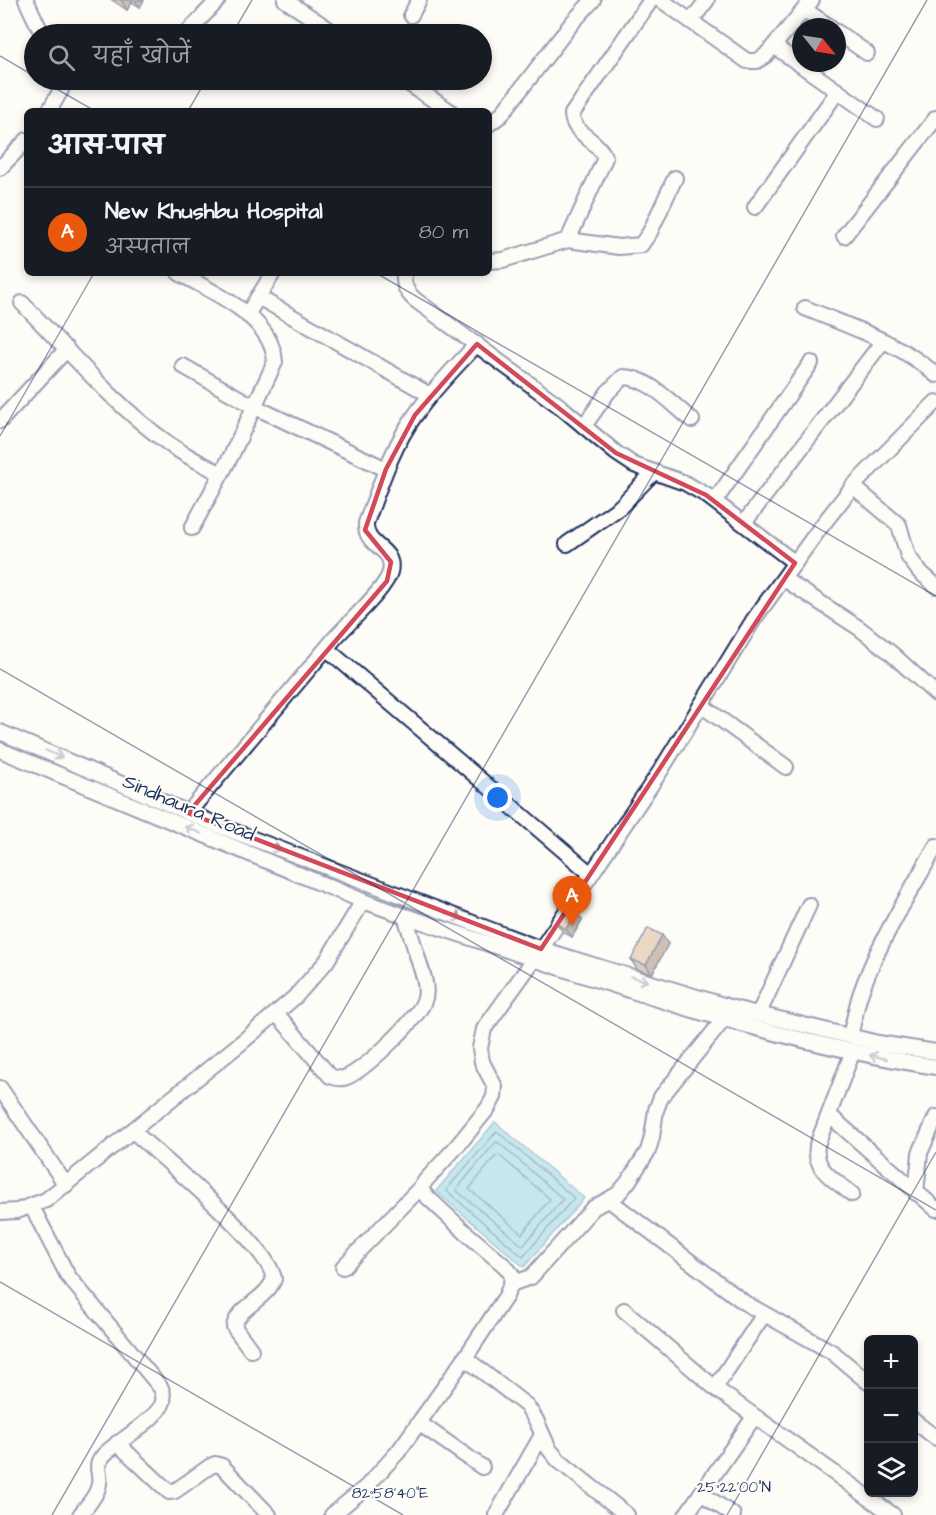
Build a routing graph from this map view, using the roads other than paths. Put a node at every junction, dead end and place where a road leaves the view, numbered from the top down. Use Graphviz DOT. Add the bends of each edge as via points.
graph roads {
  1 [pos="26,0"];
  2 [pos="218,0"];
  3 [pos="285,0"];
  4 [pos="420,0"];
  5 [pos="593,0"];
  6 [pos="651,0"];
  7 [pos="661,0"];
  8 [pos="707,0"];
  9 [pos="809,5"];
  10 [pos="411,15"];
  11 [pos="821,18"];
  12 [pos="691,21"];
  13 [pos="37,24"];
  14 [pos="195,24"];
  15 [pos="321,24"];
  16 [pos="846,38"];
  17 [pos="774,46"];
  18 [pos="867,53"];
  19 [pos="61,90"];
  20 [pos="418,90"];
  21 [pos="838,91"];
  22 [pos="51,108"];
  23 [pos="445,108"];
  24 [pos="936,118"];
  25 [pos="877,119"];
  26 [pos="492,122"];
  27 [pos="24,143"];
  28 [pos="0,168"];
  29 [pos="675,178"];
  30 [pos="755,207"];
  31 [pos="844,236"];
  32 [pos="568,240"];
  33 [pos="492,261"];
  34 [pos="184,276"];
  35 [pos="271,276"];
  36 [pos="404,276"];
  37 [pos="258,297"];
  38 [pos="22,303"];
  39 [pos="805,308"];
  40 [pos="247,315"];
  41 [pos="883,341"];
  42 [pos="477,344"];
  43 [pos="67,349"];
  44 [pos="811,363"];
  45 [pos="183,366"];
  46 [pos="936,375"];
  47 [pos="430,395"];
  48 [pos="936,402"];
  49 [pos="255,408"];
  50 [pos="3,411"];
  51 [pos="692,420"];
  52 [pos="584,426"];
  53 [pos="386,469"];
  54 [pos="653,473"];
  55 [pos="221,474"];
  56 [pos="853,486"];
  57 [pos="715,501"];
  58 [pos="744,523"];
  59 [pos="192,528"];
  60 [pos="567,544"];
  61 [pos="795,563"];
  62 [pos="784,579"];
  63 [pos="936,586"];
  64 [pos="327,649"];
  65 [pos="936,694"];
  66 [pos="701,705"];
  67 [pos="0,732"];
  68 [pos="0,750"];
  69 [pos="786,766"];
  70 [pos="188,813"];
  71 [pos="936,846"];
  72 [pos="591,874"];
  73 [pos="363,901"];
  74 [pos="809,905"];
  75 [pos="405,916"];
  76 [pos="538,954"];
  77 [pos="276,1013"];
  78 [pos="759,1014"];
  79 [pos="725,1018"];
  80 [pos="850,1035"];
  81 [pos="853,1051"];
  82 [pos="936,1052"];
  83 [pos="936,1067"];
  84 [pos="0,1088"];
  85 [pos="829,1115"];
  86 [pos="936,1117"];
  87 [pos="133,1131"];
  88 [pos="66,1185"];
  89 [pos="422,1186"];
  90 [pos="916,1193"];
  91 [pos="852,1194"];
  92 [pos="609,1200"];
  93 [pos="32,1207"];
  94 [pos="936,1209"];
  95 [pos="0,1212"];
  96 [pos="343,1267"];
  97 [pos="511,1284"];
  98 [pos="624,1310"];
  99 [pos="764,1314"];
  100 [pos="251,1350"];
  101 [pos="465,1358"];
  102 [pos="864,1380"];
  103 [pos="715,1388"];
  104 [pos="753,1417"];
  105 [pos="419,1423"];
  106 [pos="918,1424"];
  107 [pos="542,1435"];
  108 [pos="936,1438"];
  109 [pos="117,1443"];
  110 [pos="482,1467"];
  111 [pos="701,1493"];
  112 [pos="80,1515"];
  113 [pos="269,1515"];
  114 [pos="332,1515"];
  115 [pos="495,1515"];
  116 [pos="627,1515"];
  117 [pos="686,1515"];
  118 [pos="733,1515"];
  119 [pos="892,1515"];
  1 -- 13 [label="street"];
  2 -- 14 [label="street"];
  3 -- 15 [label="street"];
  4 -- 10 [label="street"];
  5 -- 26 [label="street"];
  6 -- 32 [label="street" via="572,114 577,128 597,144 605,158"];
  7 -- 12 [label="street"];
  8 -- 12 [label="street"];
  9 -- 11 [label="street"];
  9 -- 17 [label="street"];
  12 -- 17 [label="street" via="747,61 757,61"];
  16 -- 18 [label="street"];
  17 -- 21 [label="street"];
  19 -- 22 [label="street"];
  20 -- 23 [label="street"];
  21 -- 25 [label="street"];
  21 -- 30 [label="street"];
  24 -- 31 [label="street"];
  27 -- 28 [label="street"];
  29 -- 32 [label="street" via="641,244 620,247"];
  32 -- 33 [label="street"];
  34 -- 40 [label="street"];
  35 -- 37 [label="street"];
  36 -- 42 [label="street" via="406,291 414,299"];
  37 -- 40 [label="street"];
  37 -- 47 [label="street"];
  38 -- 43 [label="street"];
  39 -- 41 [label="street"];
  40 -- 49 [label="street" via="274,349 275,362"];
  41 -- 46 [label="street" via="917,359"];
  41 -- 58 [label="street"];
  42 -- 47 [label="street"];
  42 -- 52 [label="street"];
  43 -- 50 [label="street"];
  43 -- 55 [label="street" via="153,432"];
  44 -- 57 [label="street"];
  45 -- 49 [label="street"];
  47 -- 53 [label="street" via="397,444"];
  48 -- 56 [label="street"];
  49 -- 53 [label="street"];
  49 -- 55 [label="street"];
  51 -- 52 [label="street" via="646,384 623,377"];
  52 -- 54 [label="street" via="616,453"];
  53 -- 64 [label="street" via="365,530 368,538 387,554 391,571"];
  54 -- 57 [label="street" via="685,483"];
  54 -- 60 [label="street" via="620,507"];
  55 -- 59 [label="street"];
  56 -- 61 [label="street"];
  56 -- 63 [label="street" via="899,525 908,556"];
  57 -- 58 [label="street"];
  58 -- 61 [label="street"];
  61 -- 62 [label="street"];
  62 -- 65 [label="street" via="859,628"];
  62 -- 66 [label="street" via="754,619"];
  64 -- 70 [label="street"];
  64 -- 72 [label="street"];
  66 -- 69 [label="street"];
  66 -- 72 [label="street"];
  67 -- 70 [label="street, one-way"];
  73 -- 68 [label="street, Sindhaura Road, one-way"];
  70 -- 76 [label="street, one-way"];
  71 -- 80 [label="street" via="874,961"];
  72 -- 76 [label="street"];
  73 -- 75 [label="street, Sindhaura Road"];
  73 -- 77 [label="street" via="326,962"];
  74 -- 78 [label="street"];
  75 -- 76 [label="street, Sindhaura Road"];
  75 -- 77 [label="street" via="424,978 425,999 407,1027 356,1072 339,1079 330,1076"];
  76 -- 78 [label="street, one-way"];
  76 -- 79 [label="street"];
  76 -- 89 [label="street" via="484,1029 482,1062 495,1087 494,1097"];
  77 -- 87 [label="street"];
  78 -- 80 [label="street"];
  79 -- 81 [label="street"];
  79 -- 92 [label="street" via="661,1097 648,1151 628,1182"];
  80 -- 82 [label="street"];
  83 -- 81 [label="street, one-way"];
  81 -- 85 [label="street"];
  84 -- 88 [label="street"];
  85 -- 90 [label="street"];
  85 -- 91 [label="street" via="815,1157 819,1166"];
  86 -- 90 [label="street" via="920,1153"];
  87 -- 88 [label="street"];
  87 -- 100 [label="street" via="231,1220 270,1266 274,1279 271,1286 235,1321 234,1327"];
  88 -- 93 [label="street"];
  89 -- 96 [label="street"];
  89 -- 97 [label="street" via="424,1196 506,1267 512,1275"];
  90 -- 94 [label="street"];
  92 -- 97 [label="street" via="593,1208 531,1277"];
  92 -- 99 [label="street"];
  93 -- 95 [label="street"];
  93 -- 109 [label="street" via="68,1276 164,1395 163,1404 155,1413"];
  97 -- 101 [label="street"];
  98 -- 103 [label="street"];
  99 -- 102 [label="street" via="832,1352"];
  99 -- 103 [label="street"];
  101 -- 105 [label="street"];
  101 -- 107 [label="street" via="527,1406"];
  103 -- 104 [label="street"];
  104 -- 111 [label="street"];
  104 -- 119 [label="street"];
  105 -- 110 [label="street"];
  105 -- 114 [label="street" via="366,1487"];
  106 -- 108 [label="street"];
  107 -- 115 [label="street"];
  107 -- 116 [label="street" via="559,1461"];
  109 -- 112 [label="street" via="98,1461 98,1489"];
  109 -- 113 [label="street" via="169,1492 215,1464 222,1466"];
  111 -- 117 [label="street"];
  111 -- 118 [label="street"];
}
